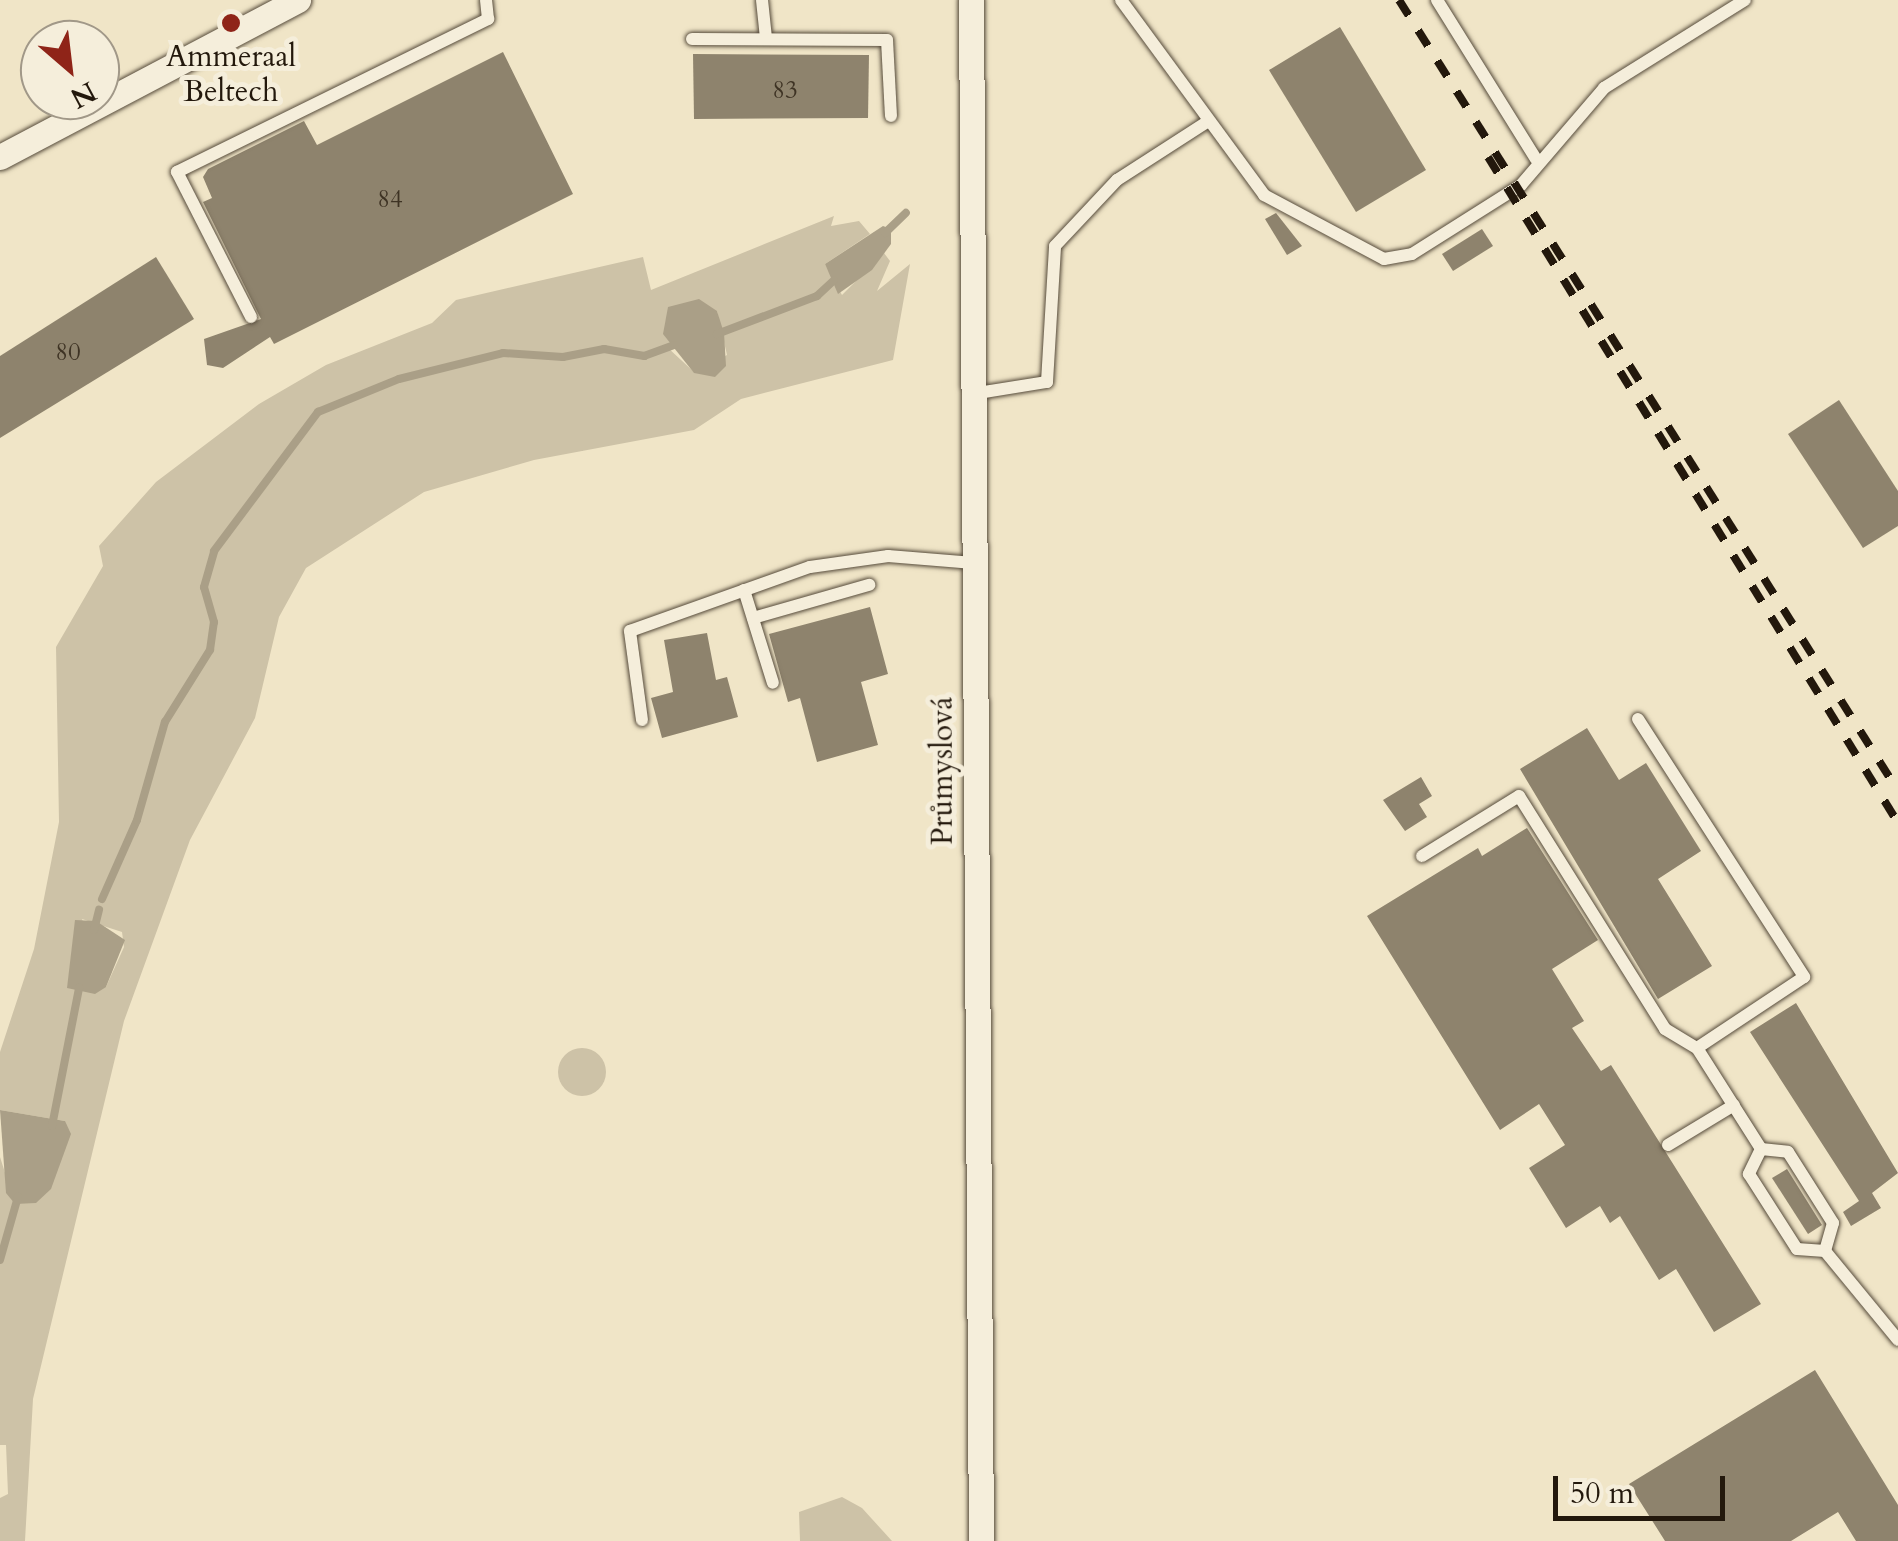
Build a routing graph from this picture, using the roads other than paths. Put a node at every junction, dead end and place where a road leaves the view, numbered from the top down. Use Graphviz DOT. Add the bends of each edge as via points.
graph roads {
  1 [pos="298,0"];
  2 [pos="486,0"];
  3 [pos="762,0"];
  4 [pos="971,0"];
  5 [pos="1121,0"];
  6 [pos="1438,0"];
  7 [pos="1745,0"];
  8 [pos="692,39"];
  9 [pos="766,40"];
  10 [pos="891,116"];
  11 [pos="1207,122"];
  12 [pos="0,157"];
  13 [pos="1536,159"];
  14 [pos="251,316"];
  15 [pos="978,393"];
  16 [pos="974,563"];
  17 [pos="869,585"];
  18 [pos="744,590"];
  19 [pos="753,618"];
  20 [pos="773,683"];
  21 [pos="1638,719"];
  22 [pos="642,720"];
  23 [pos="1422,856"];
  24 [pos="1697,1048"];
  25 [pos="1734,1106"];
  26 [pos="1668,1146"];
  27 [pos="1761,1149"];
  28 [pos="1824,1251"];
  29 [pos="1898,1340"];
  30 [pos="981,1541"];
  1 -- 12 [label="street"];
  2 -- 14 [label="lane" via="488,19 177,172"];
  3 -- 9 [label="lane"];
  4 -- 15 [label="street, Průmyslová"];
  5 -- 11 [label="lane"];
  6 -- 13 [label="lane"];
  7 -- 13 [label="lane" via="1604,88"];
  8 -- 9 [label="lane"];
  9 -- 10 [label="lane" via="887,40"];
  11 -- 13 [label="lane" via="1264,195 1384,259 1412,254 1521,185"];
  11 -- 15 [label="lane" via="1118,180 1055,246 1047,382"];
  15 -- 16 [label="street, Průmyslová"];
  16 -- 18 [label="lane" via="888,556 810,567"];
  16 -- 30 [label="street, Průmyslová"];
  17 -- 19 [label="lane"];
  18 -- 19 [label="lane"];
  18 -- 22 [label="lane" via="630,631"];
  19 -- 20 [label="lane"];
  21 -- 24 [label="lane" via="1804,977"];
  23 -- 24 [label="lane" via="1518,796 1665,1029"];
  24 -- 25 [label="lane"];
  25 -- 26 [label="lane"];
  25 -- 27 [label="lane"];
  27 -- 28 [label="lane" via="1788,1152 1833,1222"];
  27 -- 28 [label="lane" via="1749,1174 1797,1249"];
  28 -- 29 [label="lane"];
}
